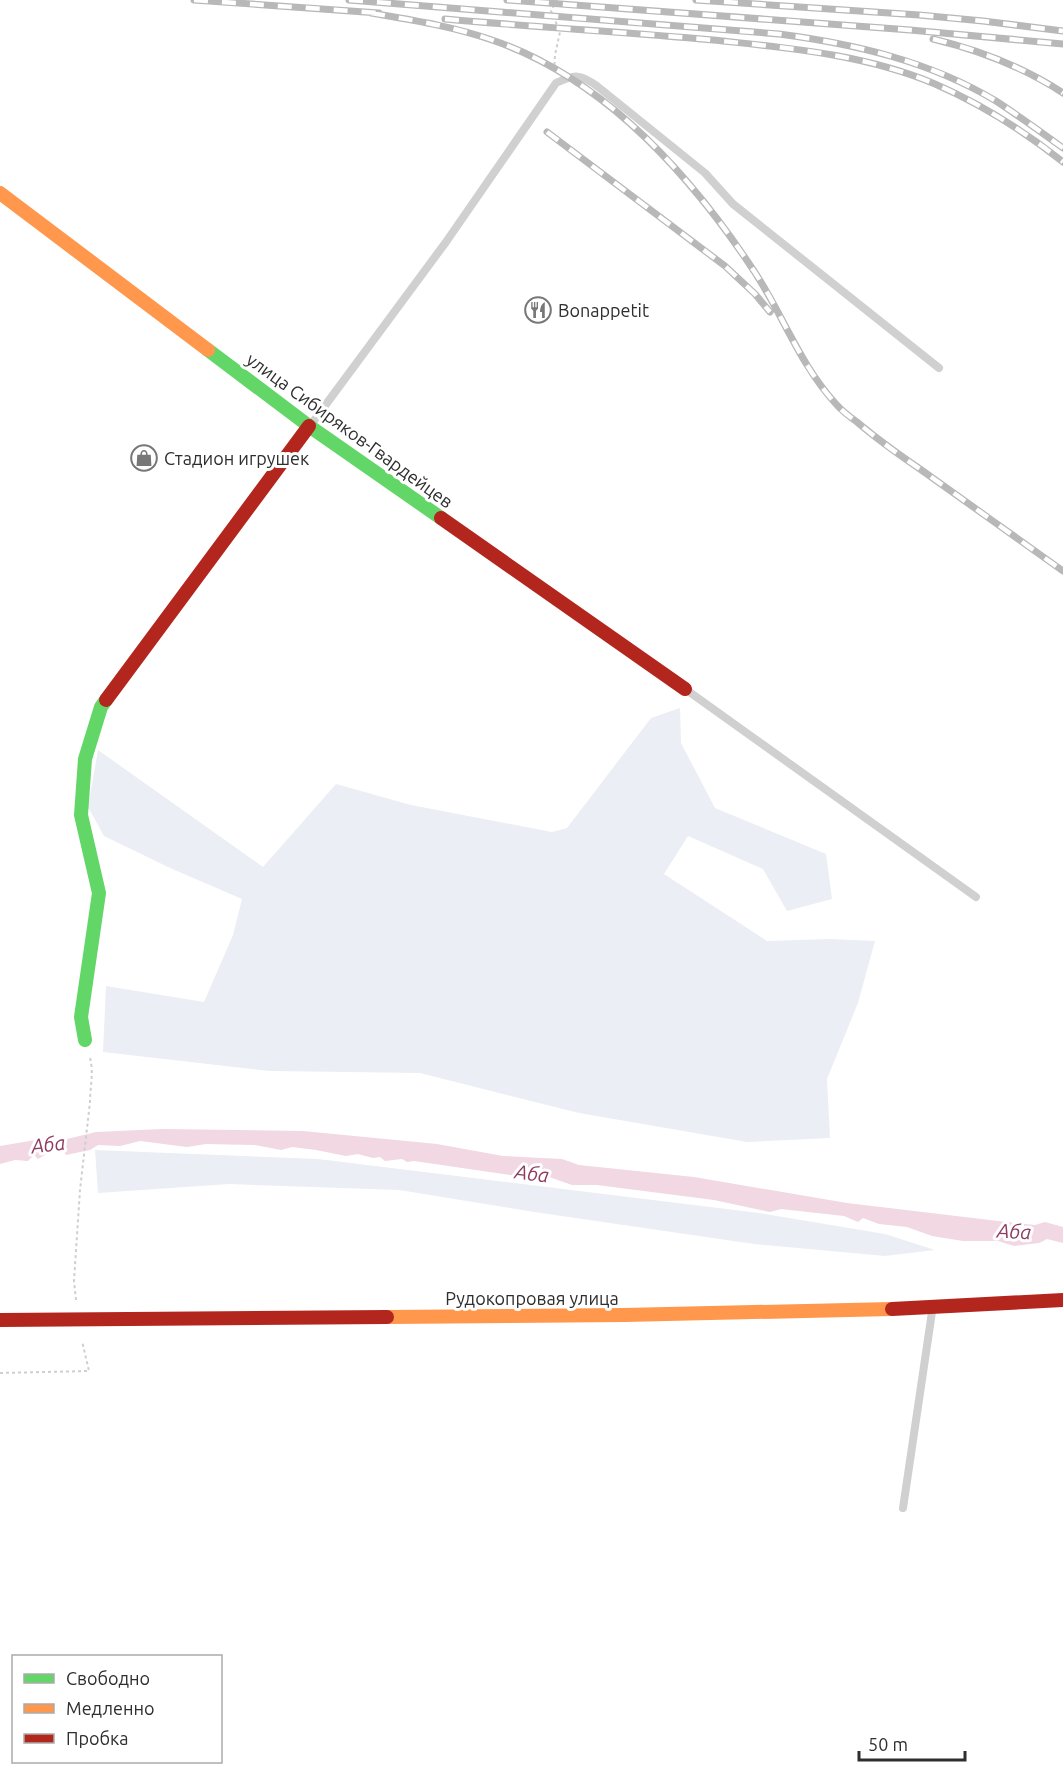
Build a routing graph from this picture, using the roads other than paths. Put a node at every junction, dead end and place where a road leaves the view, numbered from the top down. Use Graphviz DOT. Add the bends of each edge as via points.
graph roads {
  1 [pos="0,193"];
  2 [pos="939,368"];
  3 [pos="309,426"];
  4 [pos="685,689"];
  5 [pos="976,897"];
  6 [pos="85,1040"];
  7 [pos="1063,1300"];
  8 [pos="932,1308"];
  9 [pos="0,1320"];
  10 [pos="903,1508"];
  1 -- 3 [label="street, улица Сибиряков-Гвардейцев"];
  2 -- 3 [label="lane" via="733,204 705,173 597,86 583,76 569,77 556,83 446,242"];
  3 -- 4 [label="street, улица Сибиряков-Гвардейцев"];
  3 -- 6 [label="street" via="101,707 85,759 81,815 99,893 81,1017"];
  4 -- 5 [label="lane"];
  7 -- 8 [label="street, Рудокопровая улица"];
  8 -- 9 [label="street, Рудокопровая улица"];
  8 -- 10 [label="lane"];
}
